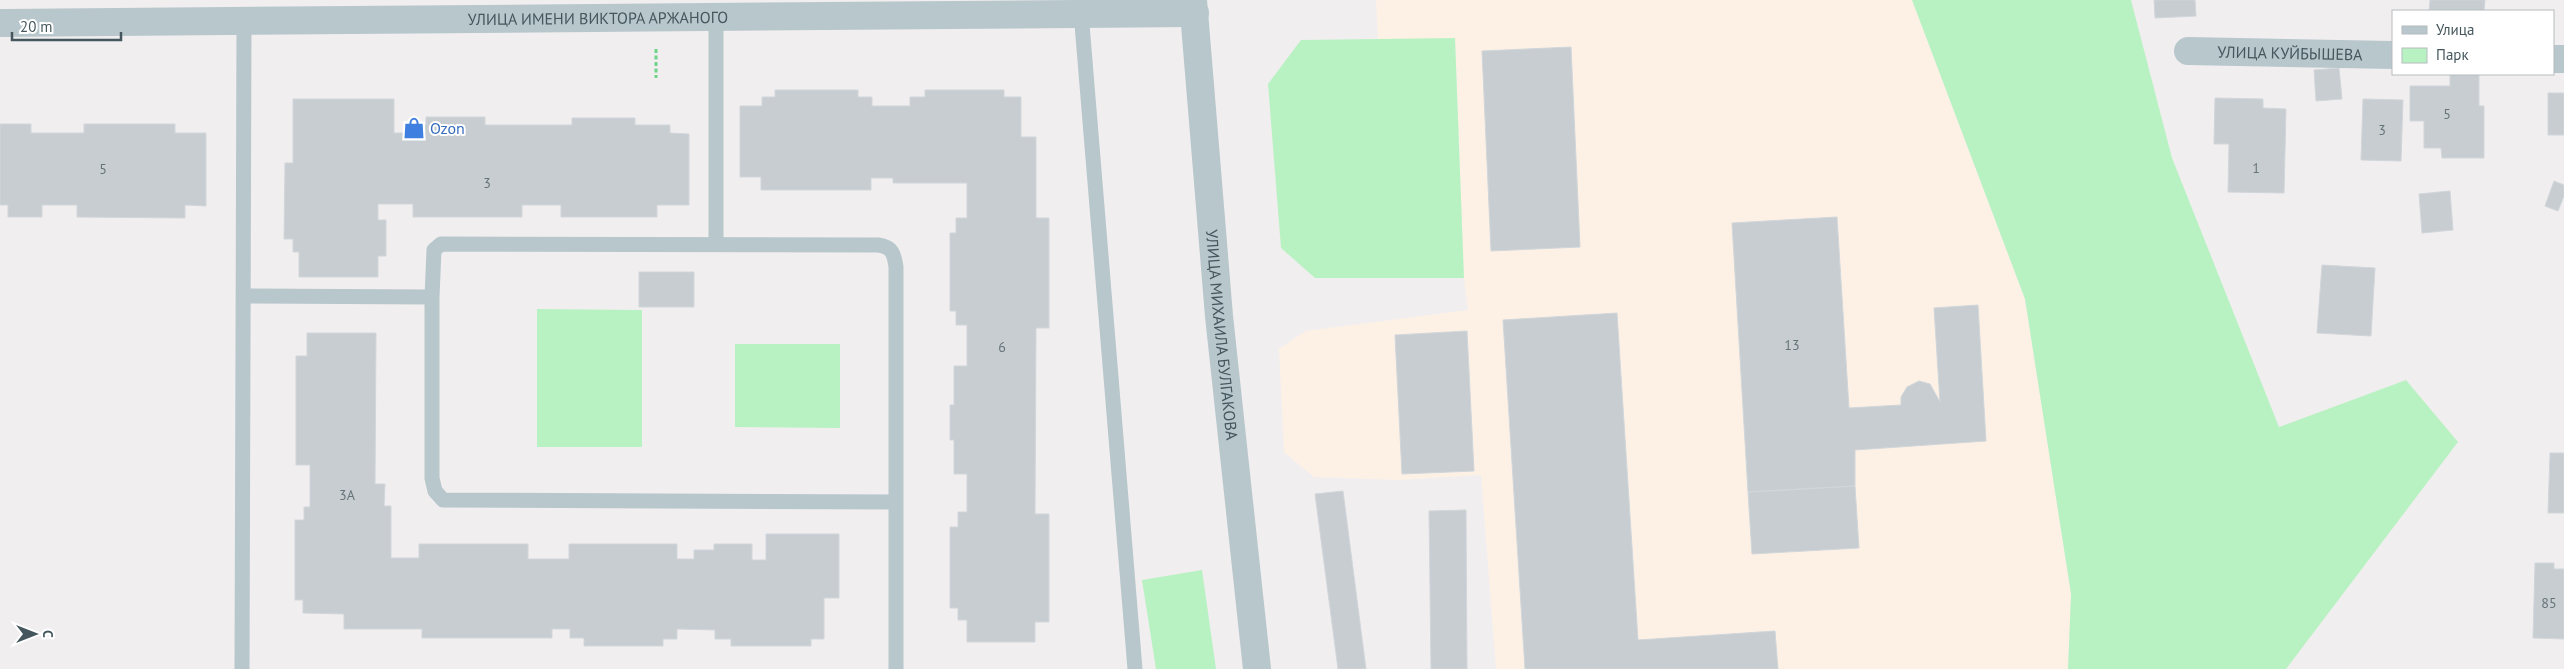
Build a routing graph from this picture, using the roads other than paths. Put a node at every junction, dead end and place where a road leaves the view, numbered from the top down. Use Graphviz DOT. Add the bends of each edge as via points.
graph roads {
  1 [pos="1081,7"];
  2 [pos="1194,7"];
  3 [pos="716,17"];
  4 [pos="244,20"];
  5 [pos="0,23"];
  6 [pos="2188,50"];
  7 [pos="2392,55"];
  8 [pos="716,244"];
  9 [pos="243,296"];
  10 [pos="432,297"];
  11 [pos="896,502"];
  12 [pos="242,669"];
  13 [pos="896,669"];
  14 [pos="1135,669"];
  15 [pos="1257,669"];
  1 -- 2 [label="street, УЛИЦА ИМЕНИ ВИКТОРА АРЖАНОГО"];
  1 -- 3 [label="street, УЛИЦА ИМЕНИ ВИКТОРА АРЖАНОГО"];
  1 -- 14 [label="lane"];
  2 -- 15 [label="street, УЛИЦА МИХАИЛА БУЛГАКОВА" via="1223,364"];
  3 -- 4 [label="street, УЛИЦА ИМЕНИ ВИКТОРА АРЖАНОГО"];
  3 -- 8 [label="lane"];
  4 -- 5 [label="street, УЛИЦА ИМЕНИ ВИКТОРА АРЖАНОГО"];
  4 -- 9 [label="lane"];
  6 -- 7 [label="street, УЛИЦА КУЙБЫШЕВА"];
  8 -- 10 [label="lane" via="441,244 434,250"];
  8 -- 11 [label="lane" via="878,245 888,247 894,254"];
  9 -- 10 [label="lane"];
  9 -- 12 [label="lane"];
  10 -- 11 [label="lane" via="432,478 435,491 443,500"];
  11 -- 13 [label="lane"];
}
